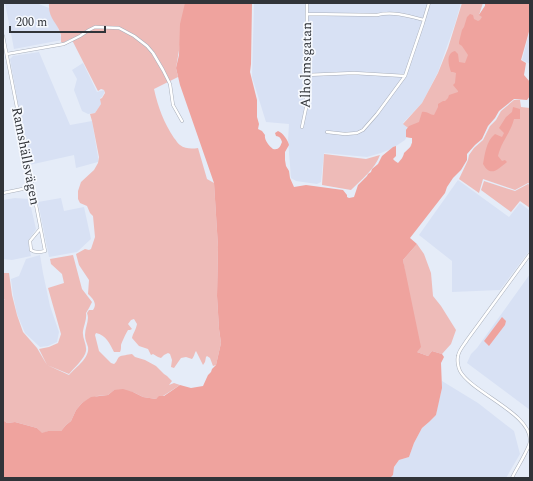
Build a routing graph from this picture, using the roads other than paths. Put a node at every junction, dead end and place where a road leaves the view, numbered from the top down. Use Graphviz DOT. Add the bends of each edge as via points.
graph roads {
  1 [pos="307,3"];
  2 [pos="429,3"];
  3 [pos="307,14"];
  4 [pos="424,20"];
  5 [pos="3,36"];
  6 [pos="7,54"];
  7 [pos="306,75"];
  8 [pos="405,76"];
  9 [pos="182,121"];
  10 [pos="302,127"];
  11 [pos="327,132"];
  12 [pos="32,188"];
  13 [pos="3,193"];
  14 [pos="40,229"];
  15 [pos="530,254"];
  16 [pos="512,478"];
  1 -- 3 [label="street, Alholmsgatan"];
  2 -- 4 [label="street"];
  3 -- 4 [label="street" via="394,14"];
  3 -- 7 [label="street, Alholmsgatan"];
  4 -- 8 [label="street"];
  5 -- 6 [label="street, Ramshällsvägen"];
  6 -- 9 [label="street" via="64,44 95,27 119,28 134,36 153,53 170,84 173,105"];
  6 -- 12 [label="street, Ramshällsvägen"];
  7 -- 8 [label="street" via="354,73"];
  7 -- 10 [label="street, Alholmsgatan" via="306,108"];
  8 -- 11 [label="street" via="363,130 351,134"];
  12 -- 13 [label="street"];
  12 -- 14 [label="street, Ramshällsvägen"];
  14 -- 14 [label="street, Ramshällsvägen" via="45,251 33,252 30,241"];
  15 -- 16 [label="street" via="460,350 458,357 459,370 466,379 514,414 528,428 530,443"];
}
